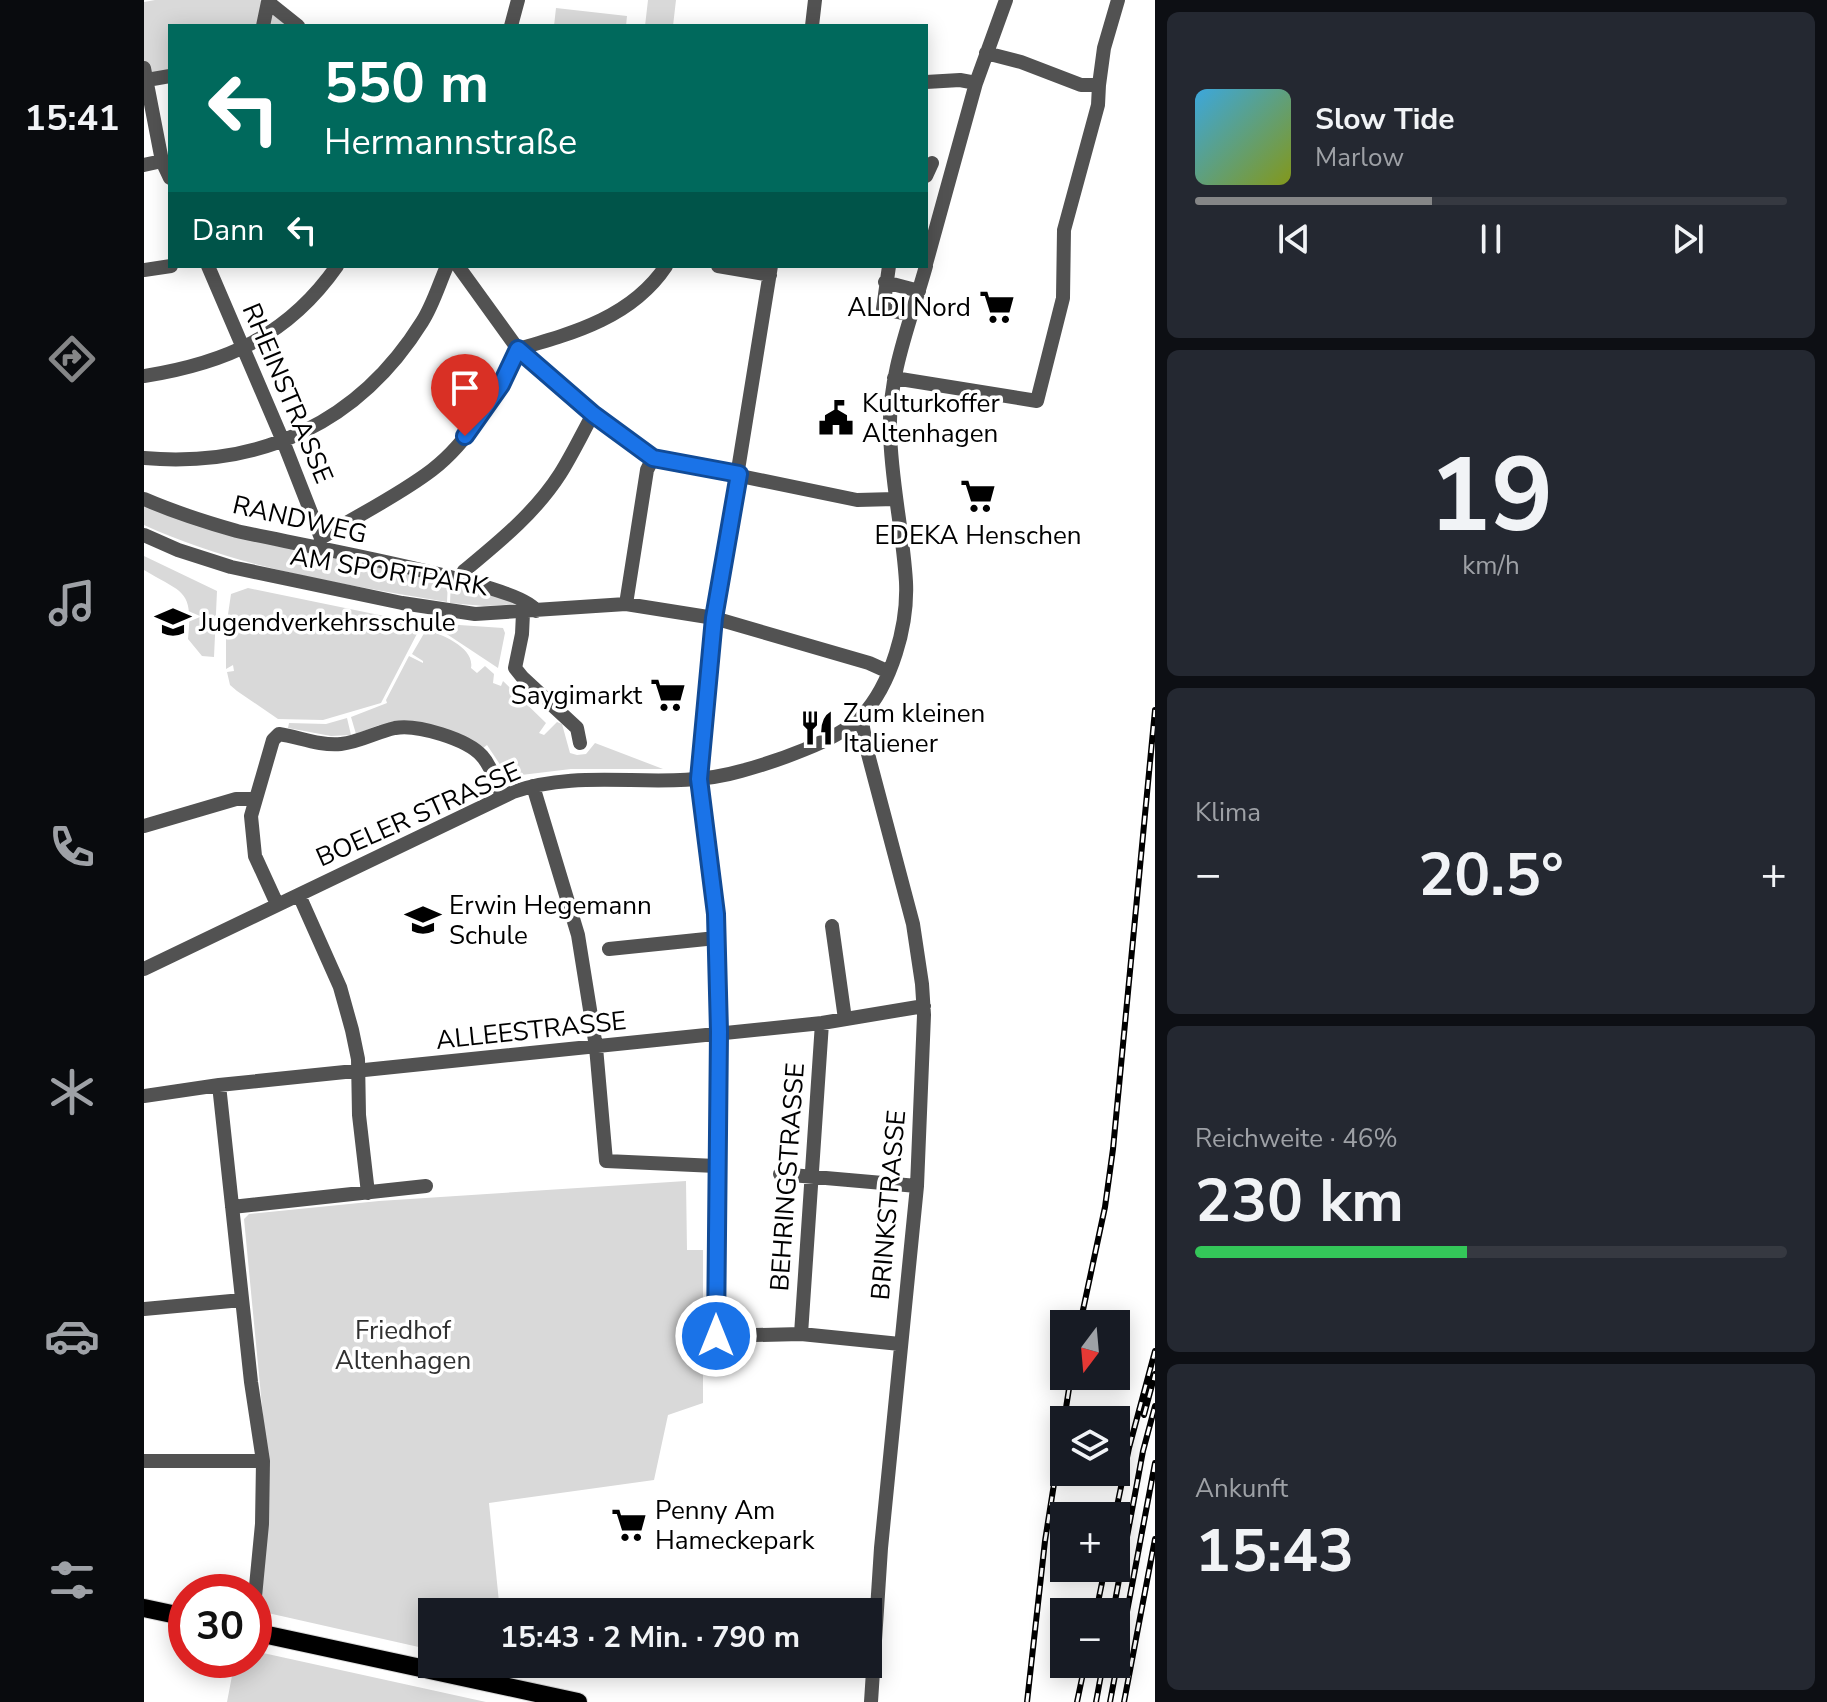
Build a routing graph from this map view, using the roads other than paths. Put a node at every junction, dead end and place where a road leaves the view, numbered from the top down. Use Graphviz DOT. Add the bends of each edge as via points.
graph roads {
  1 [pos="518,0"];
  2 [pos="815,0"];
  3 [pos="1006,0"];
  4 [pos="1118,0"];
  5 [pos="268,1"];
  6 [pos="263,24"];
  7 [pos="279,24"];
  8 [pos="296,24"];
  9 [pos="512,24"];
  10 [pos="812,24"];
  11 [pos="986,53"];
  12 [pos="145,74"];
  13 [pos="168,76"];
  14 [pos="928,82"];
  15 [pos="976,83"];
  16 [pos="1099,85"];
  17 [pos="162,161"];
  18 [pos="144,165"];
  19 [pos="168,174"];
  20 [pos="932,217"];
  21 [pos="928,249"];
  22 [pos="168,266"];
  23 [pos="209,268"];
  24 [pos="336,268"];
  25 [pos="446,268"];
  26 [pos="459,268"];
  27 [pos="665,268"];
  28 [pos="744,268"];
  29 [pos="888,268"];
  30 [pos="925,268"];
  31 [pos="144,270"];
  32 [pos="771,270"];
  33 [pos="885,282"];
  34 [pos="919,291"];
  35 [pos="912,315"];
  36 [pos="243,349"];
  37 [pos="518,349"];
  38 [pos="144,376"];
  39 [pos="894,378"];
  40 [pos="593,414"];
  41 [pos="283,441"];
  42 [pos="144,458"];
  43 [pos="653,458"];
  44 [pos="739,474"];
  45 [pos="144,499"];
  46 [pos="895,499"];
  47 [pos="144,535"];
  48 [pos="321,543"];
  49 [pos="460,579"];
  50 [pos="626,604"];
  51 [pos="530,612"];
  52 [pos="714,618"];
  53 [pos="889,672"];
  54 [pos="861,717"];
  55 [pos="580,743"];
  56 [pos="699,779"];
  57 [pos="533,786"];
  58 [pos="502,796"];
  59 [pos="254,799"];
  60 [pos="144,826"];
  61 [pos="299,895"];
  62 [pos="277,904"];
  63 [pos="832,926"];
  64 [pos="716,938"];
  65 [pos="609,949"];
  66 [pos="144,969"];
  67 [pos="924,1006"];
  68 [pos="845,1019"];
  69 [pos="822,1023"];
  70 [pos="719,1032"];
  71 [pos="596,1047"];
  72 [pos="358,1073"];
  73 [pos="219,1085"];
  74 [pos="144,1096"];
  75 [pos="716,1166"];
  76 [pos="780,1174"];
  77 [pos="811,1175"];
  78 [pos="426,1186"];
  79 [pos="917,1186"];
  80 [pos="368,1193"];
  81 [pos="232,1207"];
  82 [pos="242,1300"];
  83 [pos="144,1309"];
  84 [pos="801,1334"];
  85 [pos="900,1344"];
  86 [pos="144,1461"];
  87 [pos="263,1461"];
  88 [pos="257,1574"];
  89 [pos="144,1608"];
  90 [pos="168,1613"];
  91 [pos="272,1636"];
  92 [pos="578,1702"];
  93 [pos="871,1702"];
  1 -- 9 [label="street"];
  2 -- 10 [label="street"];
  3 -- 11 [label="street"];
  4 -- 16 [label="street"];
  5 -- 6 [label="street"];
  5 -- 7 [label="street"];
  5 -- 8 [label="street"];
  11 -- 15 [label="street"];
  11 -- 16 [label="street" via="1081,85"];
  12 -- 13 [label="street"];
  12 -- 17 [label="street"];
  14 -- 15 [label="street"];
  15 -- 20 [label="street"];
  16 -- 39 [label="street" via="1064,230 1063,298 1037,401"];
  17 -- 18 [label="street"];
  17 -- 19 [label="street"];
  20 -- 21 [label="street"];
  22 -- 31 [label="street"];
  23 -- 36 [label="street, RHEINSTRASSE"];
  24 -- 36 [label="street" via="299,312"];
  25 -- 41 [label="street" via="424,320 377,379 329,417"];
  26 -- 37 [label="street"];
  27 -- 37 [label="street" via="654,284 614,316"];
  28 -- 32 [label="street"];
  29 -- 33 [label="street"];
  30 -- 34 [label="street"];
  32 -- 44 [label="street"];
  33 -- 34 [label="street"];
  33 -- 35 [label="street" via="883,309"];
  34 -- 35 [label="street"];
  35 -- 39 [label="street"];
  36 -- 38 [label="street"];
  36 -- 41 [label="street, RHEINSTRASSE"];
  37 -- 40 [label="street"];
  37 -- 48 [label="street" via="501,385 451,452"];
  39 -- 46 [label="street" via="890,433"];
  40 -- 43 [label="street"];
  40 -- 49 [label="street" via="541,500"];
  41 -- 42 [label="street" via="205,460"];
  41 -- 48 [label="street, RHEINSTRASSE"];
  43 -- 44 [label="street"];
  43 -- 50 [label="street"];
  44 -- 46 [label="street" via="857,500"];
  44 -- 52 [label="street"];
  45 -- 48 [label="street, RANDWEG" via="238,531"];
  46 -- 53 [label="street" via="906,599"];
  47 -- 51 [label="street, AM SPORTPARK" via="204,559 315,586 455,612"];
  48 -- 49 [label="street, RANDWEG"];
  49 -- 51 [label="street, RANDWEG" via="529,602"];
  50 -- 51 [label="street, AM SPORTPARK"];
  50 -- 52 [label="street, AM SPORTPARK"];
  51 -- 55 [label="street" via="515,668 577,728"];
  52 -- 53 [label="street, AM SPORTPARK"];
  52 -- 56 [label="street"];
  53 -- 54 [label="street"];
  54 -- 56 [label="street, BOELER STRASSE" via="796,753 737,773"];
  54 -- 67 [label="street, BRINKSTRASSE" via="913,924"];
  56 -- 57 [label="street, BOELER STRASSE" via="604,779"];
  56 -- 64 [label="street"];
  57 -- 58 [label="street, BOELER STRASSE"];
  57 -- 71 [label="street" via="578,935"];
  58 -- 59 [label="street" via="477,751 431,732 399,727 339,744 276,736"];
  58 -- 61 [label="street, BOELER STRASSE"];
  59 -- 60 [label="street" via="236,799"];
  59 -- 62 [label="street" via="255,856"];
  61 -- 62 [label="street, BOELER STRASSE"];
  61 -- 72 [label="street" via="340,987"];
  62 -- 66 [label="street, BOELER STRASSE"];
  63 -- 68 [label="street"];
  64 -- 65 [label="street"];
  64 -- 70 [label="street"];
  67 -- 68 [label="street, ALLEESTRASSE"];
  67 -- 79 [label="street, BRINKSTRASSE"];
  68 -- 69 [label="street, ALLEESTRASSE"];
  69 -- 70 [label="street, ALLEESTRASSE"];
  69 -- 77 [label="street, BEHRINGSTRASSE"];
  70 -- 71 [label="street, ALLEESTRASSE"];
  70 -- 75 [label="street"];
  71 -- 72 [label="street, ALLEESTRASSE"];
  71 -- 75 [label="street" via="606,1161"];
  72 -- 73 [label="street, ALLEESTRASSE"];
  72 -- 80 [label="street"];
  73 -- 74 [label="street, ALLEESTRASSE"];
  73 -- 81 [label="street"];
  75 -- 84 [label="street" via="716,1336"];
  76 -- 77 [label="street"];
  77 -- 79 [label="street"];
  77 -- 84 [label="street, BEHRINGSTRASSE"];
  78 -- 80 [label="street"];
  79 -- 85 [label="street, BRINKSTRASSE"];
  80 -- 81 [label="street"];
  81 -- 82 [label="street"];
  82 -- 83 [label="street"];
  82 -- 87 [label="street"];
  84 -- 85 [label="street"];
  85 -- 93 [label="street, BRINKSTRASSE"];
  86 -- 87 [label="street"];
  87 -- 88 [label="street"];
  89 -- 90 [label="main road"];
  91 -- 92 [label="main road"];
}
